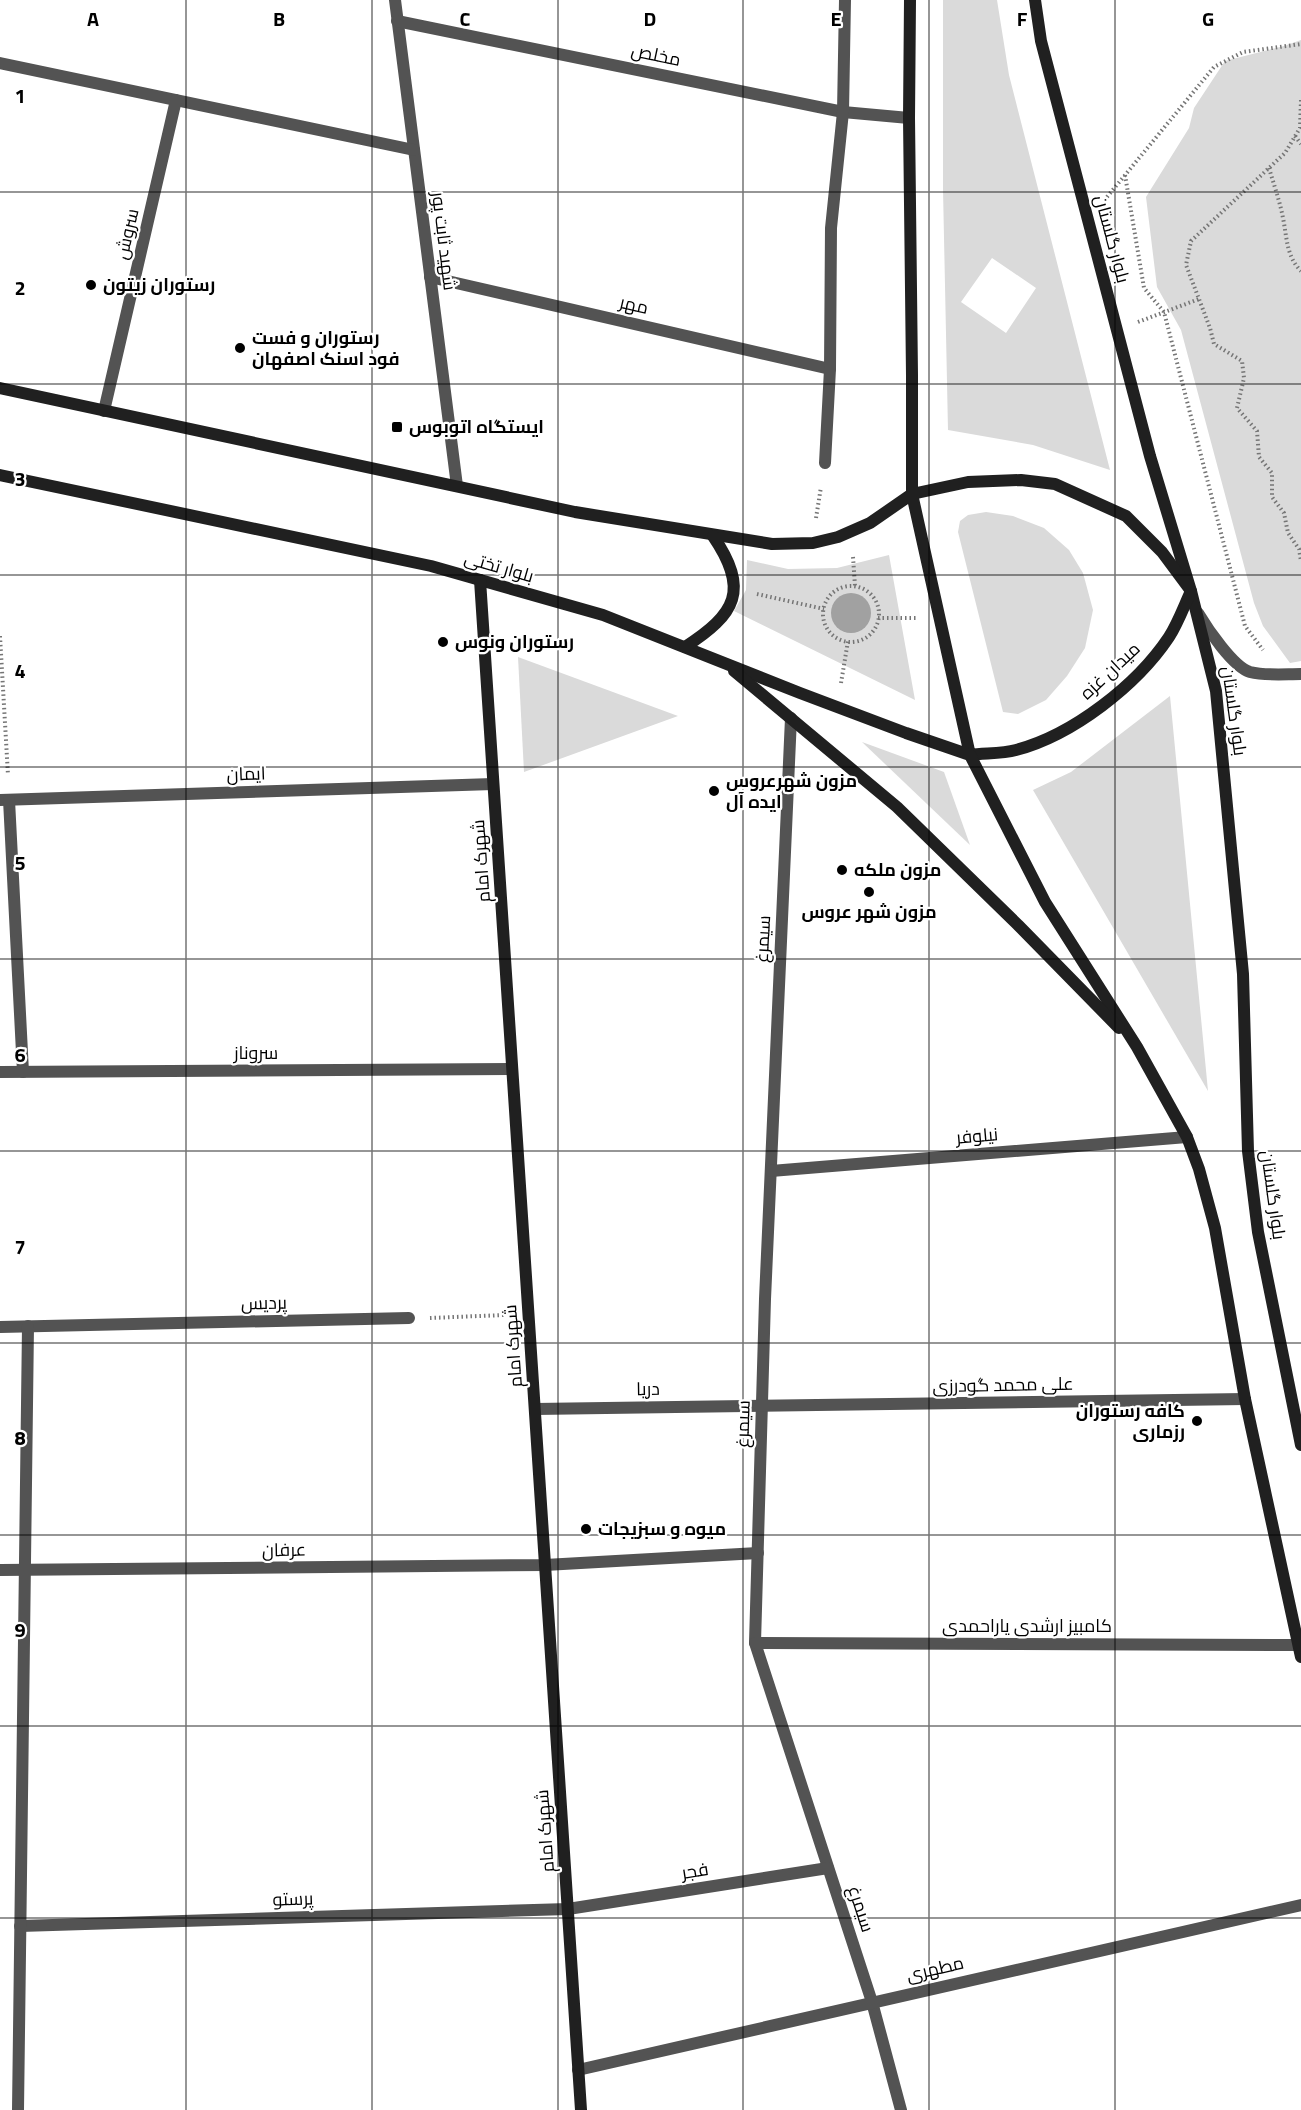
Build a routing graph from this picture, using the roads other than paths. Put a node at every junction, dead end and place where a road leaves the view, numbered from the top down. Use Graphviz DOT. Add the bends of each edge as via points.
graph roads {
  1 [pos="395,0"];
  2 [pos="845,0"];
  3 [pos="910,0"];
  4 [pos="1035,0"];
  5 [pos="398,21"];
  6 [pos="0,63"];
  7 [pos="176,100"];
  8 [pos="843,112"];
  9 [pos="909,118"];
  10 [pos="414,150"];
  11 [pos="430,276"];
  12 [pos="830,369"];
  13 [pos="0,388"];
  14 [pos="104,411"];
  15 [pos="825,463"];
  16 [pos="0,475"];
  17 [pos="457,486"];
  18 [pos="912,494"];
  19 [pos="713,536"];
  20 [pos="480,580"];
  21 [pos="1191,591"];
  22 [pos="1196,609"];
  23 [pos="685,647"];
  24 [pos="724,663"];
  25 [pos="1301,674"];
  26 [pos="791,718"];
  27 [pos="970,755"];
  28 [pos="493,784"];
  29 [pos="4,800"];
  30 [pos="1137,1047"];
  31 [pos="512,1069"];
  32 [pos="0,1072"];
  33 [pos="23,1072"];
  34 [pos="1187,1137"];
  35 [pos="771,1171"];
  36 [pos="409,1318"];
  37 [pos="28,1326"];
  38 [pos="0,1327"];
  39 [pos="1245,1399"];
  40 [pos="762,1406"];
  41 [pos="535,1409"];
  42 [pos="1301,1445"];
  43 [pos="758,1553"];
  44 [pos="545,1565"];
  45 [pos="0,1570"];
  46 [pos="24,1570"];
  47 [pos="755,1643"];
  48 [pos="1300,1651"];
  49 [pos="828,1868"];
  50 [pos="1301,1905"];
  51 [pos="568,1909"];
  52 [pos="20,1926"];
  53 [pos="872,2002"];
  54 [pos="578,2070"];
  55 [pos="18,2110"];
  56 [pos="581,2110"];
  57 [pos="901,2110"];
  1 -- 5 [label="street, شهید ثابت پور"];
  2 -- 8 [label="street"];
  3 -- 9 [label="main road"];
  4 -- 21 [label="main road, بلوار گلستان" via="1041,41 1150,456"];
  5 -- 8 [label="street, مخلص"];
  5 -- 10 [label="street, شهید ثابت پور"];
  6 -- 7 [label="street"];
  7 -- 10 [label="street"];
  7 -- 14 [label="street, سروش"];
  8 -- 9 [label="street, مخلص"];
  8 -- 12 [label="street" via="831,228"];
  9 -- 18 [label="main road"];
  10 -- 11 [label="street, شهید ثابت پور"];
  11 -- 12 [label="street, مهر"];
  11 -- 17 [label="street, شهید ثابت پور"];
  12 -- 15 [label="street"];
  13 -- 14 [label="main road"];
  14 -- 17 [label="main road"];
  16 -- 20 [label="main road, بلوار تختی"];
  17 -- 19 [label="main road"];
  18 -- 19 [label="main road" via="852,532 813,543 772,544"];
  18 -- 21 [label="main road" via="968,482 1021,480 1055,484 1126,516 1162,552"];
  18 -- 27 [label="main road"];
  19 -- 23 [label="main road" via="729,562 734,588 731,605 710,631"];
  20 -- 23 [label="main road, بلوار تختی" via="603,615"];
  20 -- 28 [label="main road, شهرک امام"];
  21 -- 22 [label="main road, بلوار گلستان"];
  21 -- 27 [label="main road, میدان غزه" via="1170,636 1146,667 1092,714 1060,733 1016,750"];
  22 -- 25 [label="street" via="1232,658 1248,671"];
  22 -- 42 [label="main road, بلوار گلستان" via="1216,691 1225,778 1243,974 1248,1151 1258,1232"];
  23 -- 24 [label="main road, بلوار تختی"];
  24 -- 26 [label="main road"];
  24 -- 27 [label="main road, بلوار تختی"];
  26 -- 30 [label="main road" via="897,807"];
  26 -- 35 [label="street, سیمرغ"];
  27 -- 30 [label="main road" via="1045,902"];
  28 -- 29 [label="street, ایمان"];
  28 -- 31 [label="main road, شهرک امام"];
  29 -- 33 [label="street"];
  30 -- 34 [label="main road"];
  31 -- 33 [label="street, سروناز"];
  31 -- 41 [label="main road, شهرک امام"];
  32 -- 33 [label="street, سروناز"];
  34 -- 35 [label="street, نیلوفر"];
  34 -- 39 [label="main road" via="1215,1228"];
  35 -- 40 [label="street, سیمرغ"];
  36 -- 37 [label="street, پردیس"];
  37 -- 38 [label="street, پردیس"];
  37 -- 46 [label="street"];
  39 -- 40 [label="street, علی محمد گودرزی"];
  39 -- 48 [label="main road"];
  40 -- 41 [label="street, دریا"];
  40 -- 43 [label="street, سیمرغ"];
  41 -- 44 [label="main road, شهرک امام"];
  43 -- 44 [label="street, عرفان"];
  43 -- 47 [label="street, سیمرغ"];
  44 -- 46 [label="street, عرفان"];
  44 -- 51 [label="main road, شهرک امام"];
  45 -- 46 [label="street, عرفان"];
  46 -- 52 [label="street"];
  47 -- 48 [label="street, کامبیز ارشدی یاراحمدی"];
  47 -- 49 [label="street, سیمرغ"];
  49 -- 51 [label="street, فجر"];
  49 -- 53 [label="street, سیمرغ"];
  50 -- 53 [label="street, مطهری"];
  51 -- 52 [label="street, پرستو"];
  51 -- 54 [label="main road, شهرک امام"];
  52 -- 55 [label="street"];
  53 -- 54 [label="street, مطهری"];
  53 -- 57 [label="street, سیمرغ"];
  54 -- 56 [label="main road, شهرک امام"];
}
